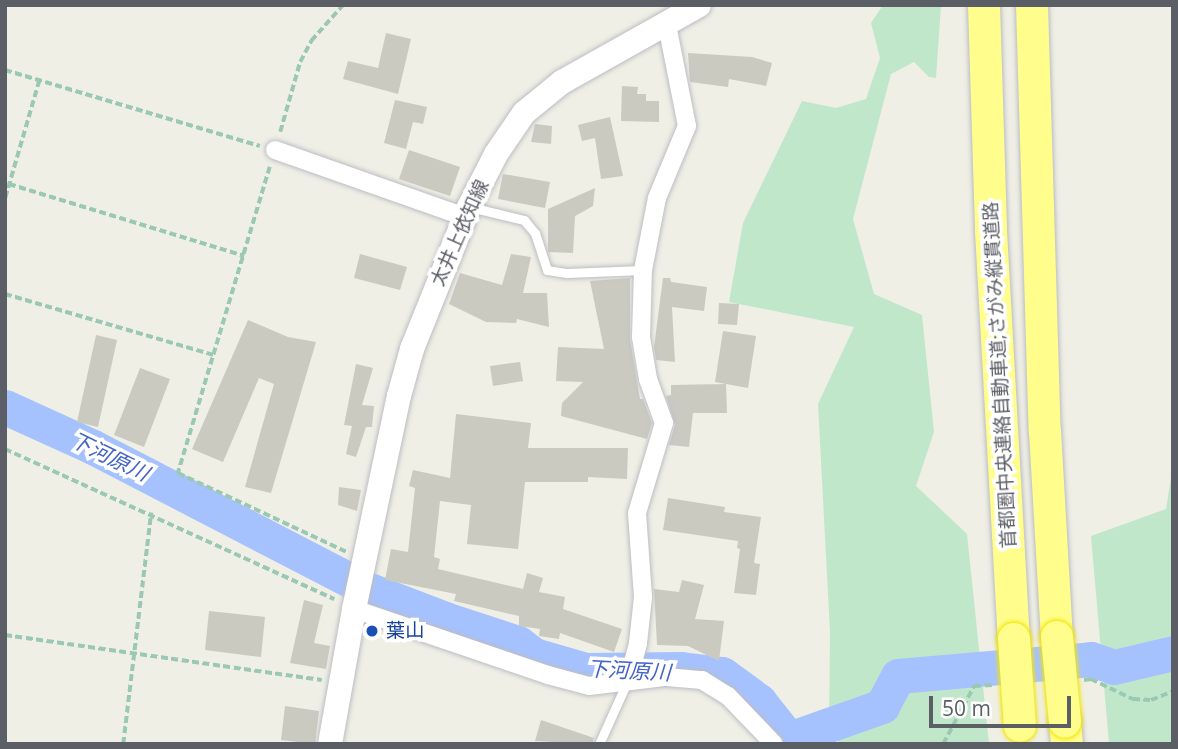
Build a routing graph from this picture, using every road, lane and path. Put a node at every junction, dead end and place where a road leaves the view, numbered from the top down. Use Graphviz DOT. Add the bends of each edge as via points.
graph roads {
  1 [pos="344,5"];
  2 [pos="699,5"];
  3 [pos="984,5"];
  4 [pos="1032,5"];
  5 [pos="667,25"];
  6 [pos="5,70"];
  7 [pos="39,80"];
  8 [pos="275,150"];
  9 [pos="9,184"];
  10 [pos="5,198"];
  11 [pos="467,212"];
  12 [pos="244,256"];
  13 [pos="643,270"];
  14 [pos="5,294"];
  15 [pos="213,355"];
  16 [pos="5,449"];
  17 [pos="151,513"];
  18 [pos="364,560"];
  19 [pos="355,606"];
  20 [pos="5,635"];
  21 [pos="134,653"];
  22 [pos="628,680"];
  23 [pos="341,682"];
  24 [pos="1066,733"];
  25 [pos="1020,735"];
  26 [pos="123,744"];
  27 [pos="330,744"];
  28 [pos="599,744"];
  29 [pos="774,744"];
  1 -- 8 [label="path" via="300,62"];
  2 -- 5 [label="main road, 太井上依知線"];
  3 -- 25 [label="highway, 首都圏中央連絡自動車道;さがみ縦貫道路, bridge" via="991,231"];
  4 -- 24 [label="highway, bridge" via="1045,431"];
  5 -- 11 [label="main road, 太井上依知線" via="562,82 524,113 496,154"];
  5 -- 13 [label="street" via="687,127 657,198"];
  6 -- 7 [label="path"];
  7 -- 8 [label="path"];
  7 -- 9 [label="path"];
  8 -- 11 [label="street"];
  8 -- 12 [label="path"];
  9 -- 10 [label="path"];
  9 -- 12 [label="path"];
  11 -- 13 [label="lane" via="524,220 535,233 547,270"];
  11 -- 18 [label="main road, 太井上依知線" via="409,361"];
  12 -- 15 [label="path"];
  13 -- 22 [label="street" via="641,337 648,379 664,423 637,513 643,597"];
  14 -- 15 [label="path"];
  15 -- 18 [label="path" via="178,474"];
  16 -- 17 [label="path"];
  17 -- 19 [label="path"];
  17 -- 21 [label="path"];
  18 -- 19 [label="main road, 太井上依知線"];
  19 -- 22 [label="street" via="548,675 589,685"];
  19 -- 23 [label="main road"];
  20 -- 21 [label="path"];
  21 -- 23 [label="path"];
  21 -- 26 [label="path"];
  22 -- 28 [label="lane"];
  22 -- 29 [label="street" via="702,680 729,696"];
  23 -- 27 [label="main road"];
}
